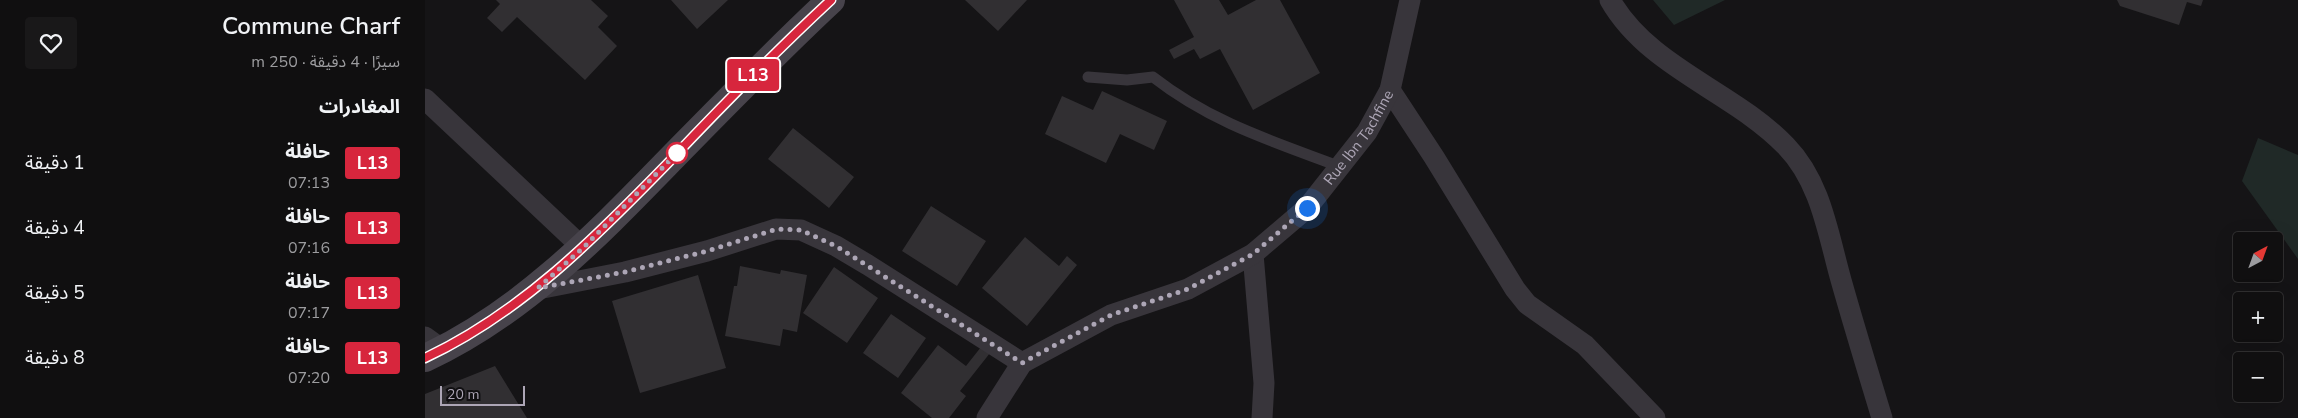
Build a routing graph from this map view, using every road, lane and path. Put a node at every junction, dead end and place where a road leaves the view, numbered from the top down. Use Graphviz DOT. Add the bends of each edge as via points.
graph roads {
  1 [pos="831,0"];
  2 [pos="1410,0"];
  3 [pos="1611,0"];
  4 [pos="1088,77"];
  5 [pos="1390,90"];
  6 [pos="425,99"];
  7 [pos="1341,167"];
  8 [pos="583,248"];
  9 [pos="1253,254"];
  10 [pos="538,288"];
  11 [pos="431,348"];
  12 [pos="1022,363"];
  13 [pos="987,418"];
  14 [pos="1262,418"];
  15 [pos="1655,418"];
  16 [pos="1881,418"];
  1 -- 8 [label="street" via="788,39"];
  2 -- 5 [label="street, Rue Ibn Tachfine"];
  3 -- 16 [label="street" via="1621,19 1649,48 1753,116 1788,148 1800,164 1816,192 1828,228"];
  4 -- 7 [label="lane" via="1127,80 1153,77 1179,98 1227,124"];
  5 -- 7 [label="street, Rue Ibn Tachfine" via="1367,132"];
  5 -- 15 [label="street" via="1515,289 1533,308 1585,345"];
  6 -- 8 [label="street"];
  7 -- 9 [label="street, Rue Ibn Tachfine" via="1307,208"];
  8 -- 10 [label="street"];
  9 -- 12 [label="street, Rue Ibn Tachfine" via="1188,289 1111,315"];
  9 -- 14 [label="street" via="1264,383"];
  10 -- 11 [label="street"];
  10 -- 12 [label="street" via="625,272 777,229 801,230 844,250"];
  12 -- 13 [label="street, Rue Ibn Tachfine"];
}
